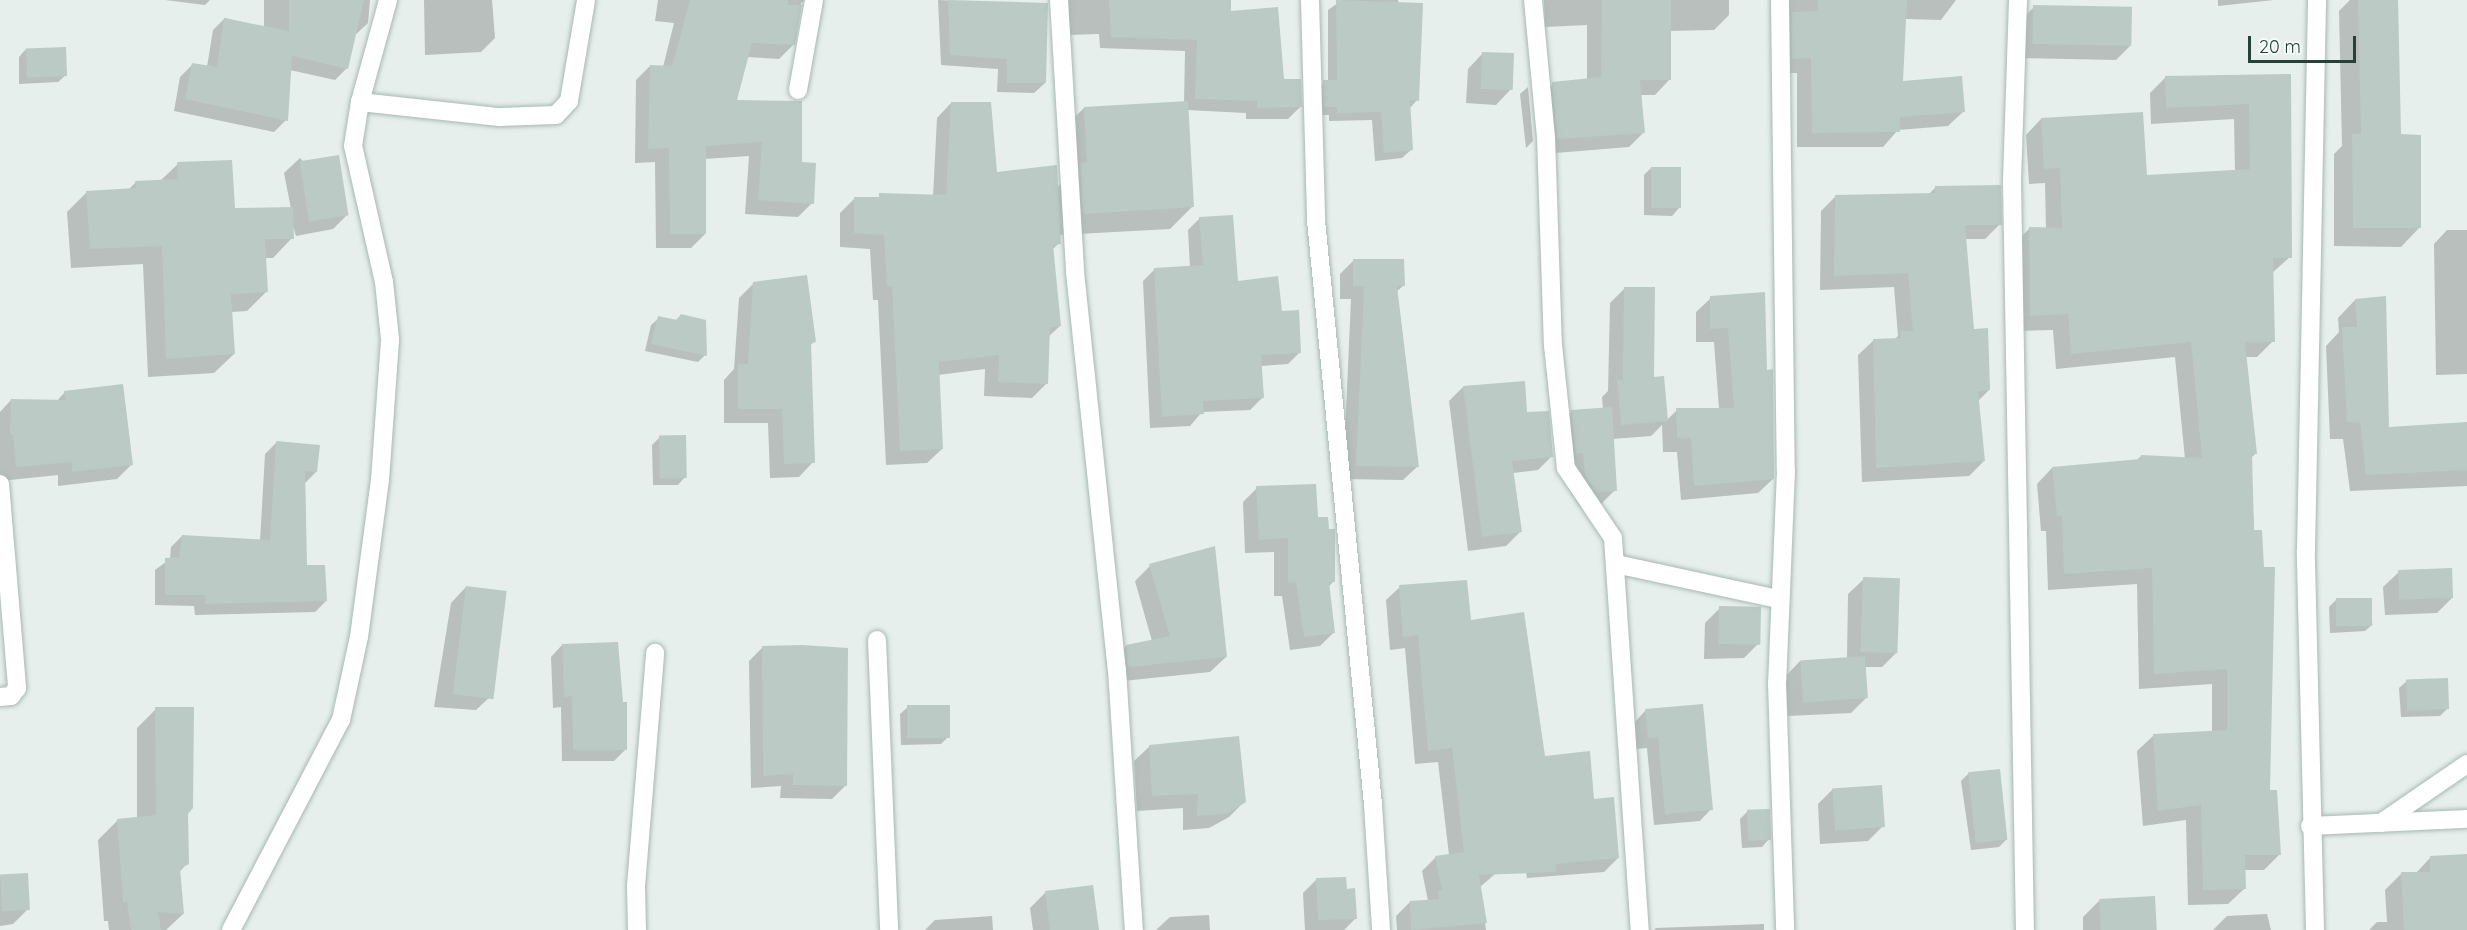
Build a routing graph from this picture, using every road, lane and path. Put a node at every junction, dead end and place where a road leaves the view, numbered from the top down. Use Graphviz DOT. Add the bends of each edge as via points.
graph roads {
  1 [pos="388,0"];
  2 [pos="586,0"];
  3 [pos="814,0"];
  4 [pos="1059,0"];
  5 [pos="1310,0"];
  6 [pos="1533,0"];
  7 [pos="1779,0"];
  8 [pos="2018,0"];
  9 [pos="2317,0"];
  10 [pos="798,90"];
  11 [pos="360,102"];
  12 [pos="0,484"];
  13 [pos="1616,564"];
  14 [pos="1778,599"];
  15 [pos="877,640"];
  16 [pos="655,653"];
  17 [pos="0,697"];
  18 [pos="2467,764"];
  19 [pos="2467,819"];
  20 [pos="2381,823"];
  21 [pos="2310,826"];
  22 [pos="231,930"];
  23 [pos="637,930"];
  24 [pos="889,930"];
  25 [pos="1134,930"];
  26 [pos="1381,930"];
  27 [pos="1640,930"];
  28 [pos="1785,930"];
  29 [pos="2025,930"];
  30 [pos="2314,930"];
  1 -- 11 [label="street"];
  2 -- 11 [label="street" via="569,101 556,115 499,117"];
  3 -- 10 [label="street"];
  4 -- 25 [label="street" via="1075,272 1117,670"];
  5 -- 26 [label="street" via="1316,220 1373,805"];
  6 -- 13 [label="street" via="1546,137 1552,345 1566,468 1613,538"];
  7 -- 14 [label="street" via="1786,471"];
  8 -- 29 [label="street" via="2012,181"];
  9 -- 21 [label="street" via="2306,550"];
  11 -- 22 [label="street" via="353,146 384,282 390,339 380,480 359,637 342,720"];
  12 -- 17 [label="street" via="17,688 11,696"];
  13 -- 14 [label="street"];
  13 -- 27 [label="street"];
  14 -- 28 [label="street"];
  15 -- 24 [label="street"];
  16 -- 23 [label="street" via="636,886"];
  18 -- 20 [label="street"];
  19 -- 20 [label="street"];
  20 -- 21 [label="street"];
  21 -- 30 [label="street"];
}
